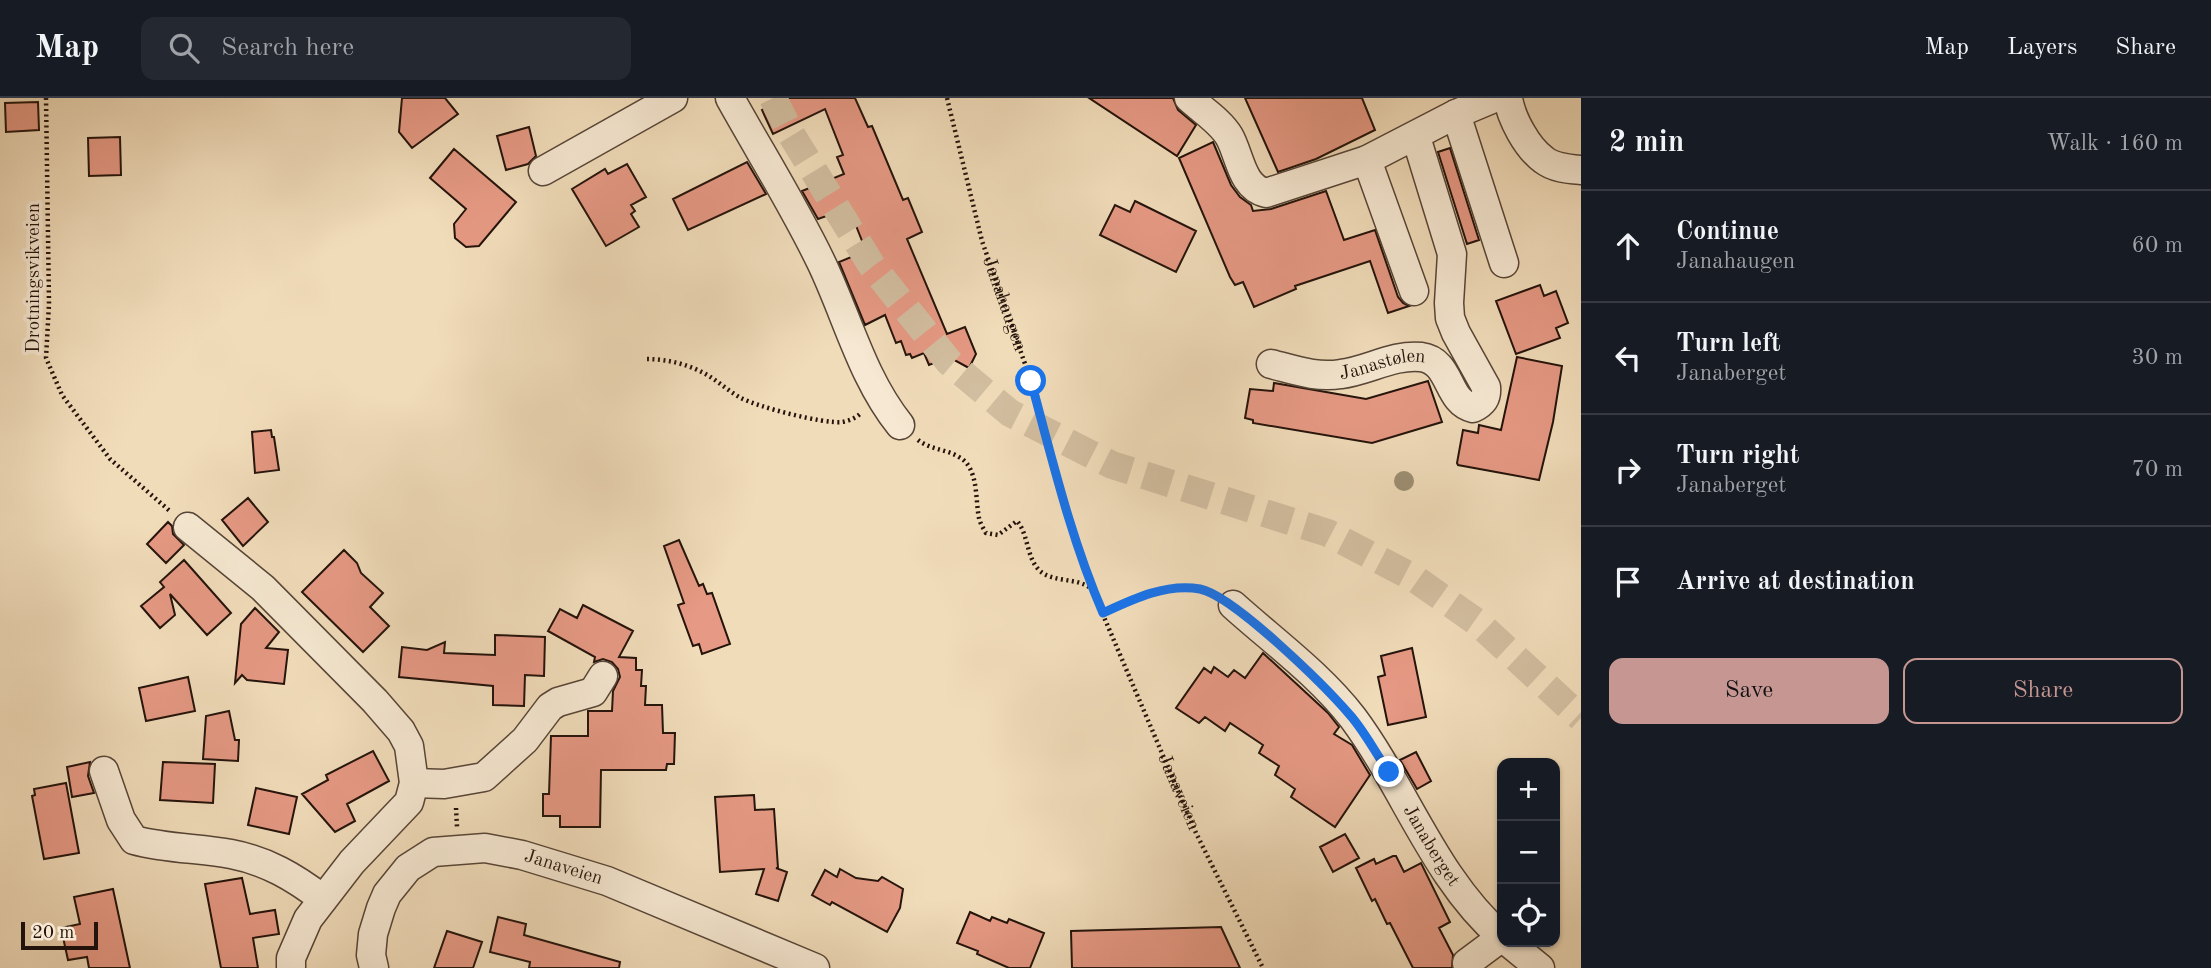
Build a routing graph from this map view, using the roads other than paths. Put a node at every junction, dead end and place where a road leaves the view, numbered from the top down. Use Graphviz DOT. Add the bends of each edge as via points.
graph roads {
  1 [pos="673,98"];
  2 [pos="730,98"];
  3 [pos="1189,98"];
  4 [pos="1494,98"];
  5 [pos="1508,98"];
  6 [pos="1457,114"];
  7 [pos="1416,136"];
  8 [pos="1367,160"];
  9 [pos="543,170"];
  10 [pos="1581,170"];
  11 [pos="1504,263"];
  12 [pos="1414,291"];
  13 [pos="1272,364"];
  14 [pos="900,425"];
  15 [pos="188,527"];
  16 [pos="1233,605"];
  17 [pos="603,676"];
  18 [pos="104,771"];
  19 [pos="414,783"];
  20 [pos="323,898"];
  21 [pos="1497,933"];
  22 [pos="1497,941"];
  23 [pos="1514,947"];
  24 [pos="1467,963"];
  25 [pos="291,968"];
  26 [pos="374,968"];
  27 [pos="815,968"];
  28 [pos="1540,968"];
  1 -- 9 [label="street"];
  2 -- 14 [label="street" via="821,263 880,396"];
  3 -- 8 [label="street" via="1228,136 1257,191 1274,192"];
  4 -- 6 [label="street"];
  5 -- 10 [label="street" via="1529,144 1544,160"];
  6 -- 7 [label="street"];
  6 -- 11 [label="street"];
  7 -- 8 [label="street"];
  7 -- 13 [label="street, Janastølen" via="1452,254 1450,318 1486,387 1482,402 1473,408 1464,405 1439,366 1420,357 1317,376"];
  8 -- 12 [label="street"];
  15 -- 19 [label="street" via="263,588 375,701 409,746"];
  16 -- 21 [label="street, Janaberget" via="1352,717 1457,887"];
  17 -- 19 [label="street" via="593,692 550,708 525,740 484,777 444,784"];
  18 -- 20 [label="street" via="121,820 135,841 232,854 284,871"];
  19 -- 20 [label="street" via="408,802"];
  20 -- 25 [label="street" via="308,919"];
  22 -- 24 [label="street"];
  23 -- 28 [label="street"];
  26 -- 27 [label="street, Janaveien" via="373,934 387,894 408,868 433,852 485,848 607,881"];
}
